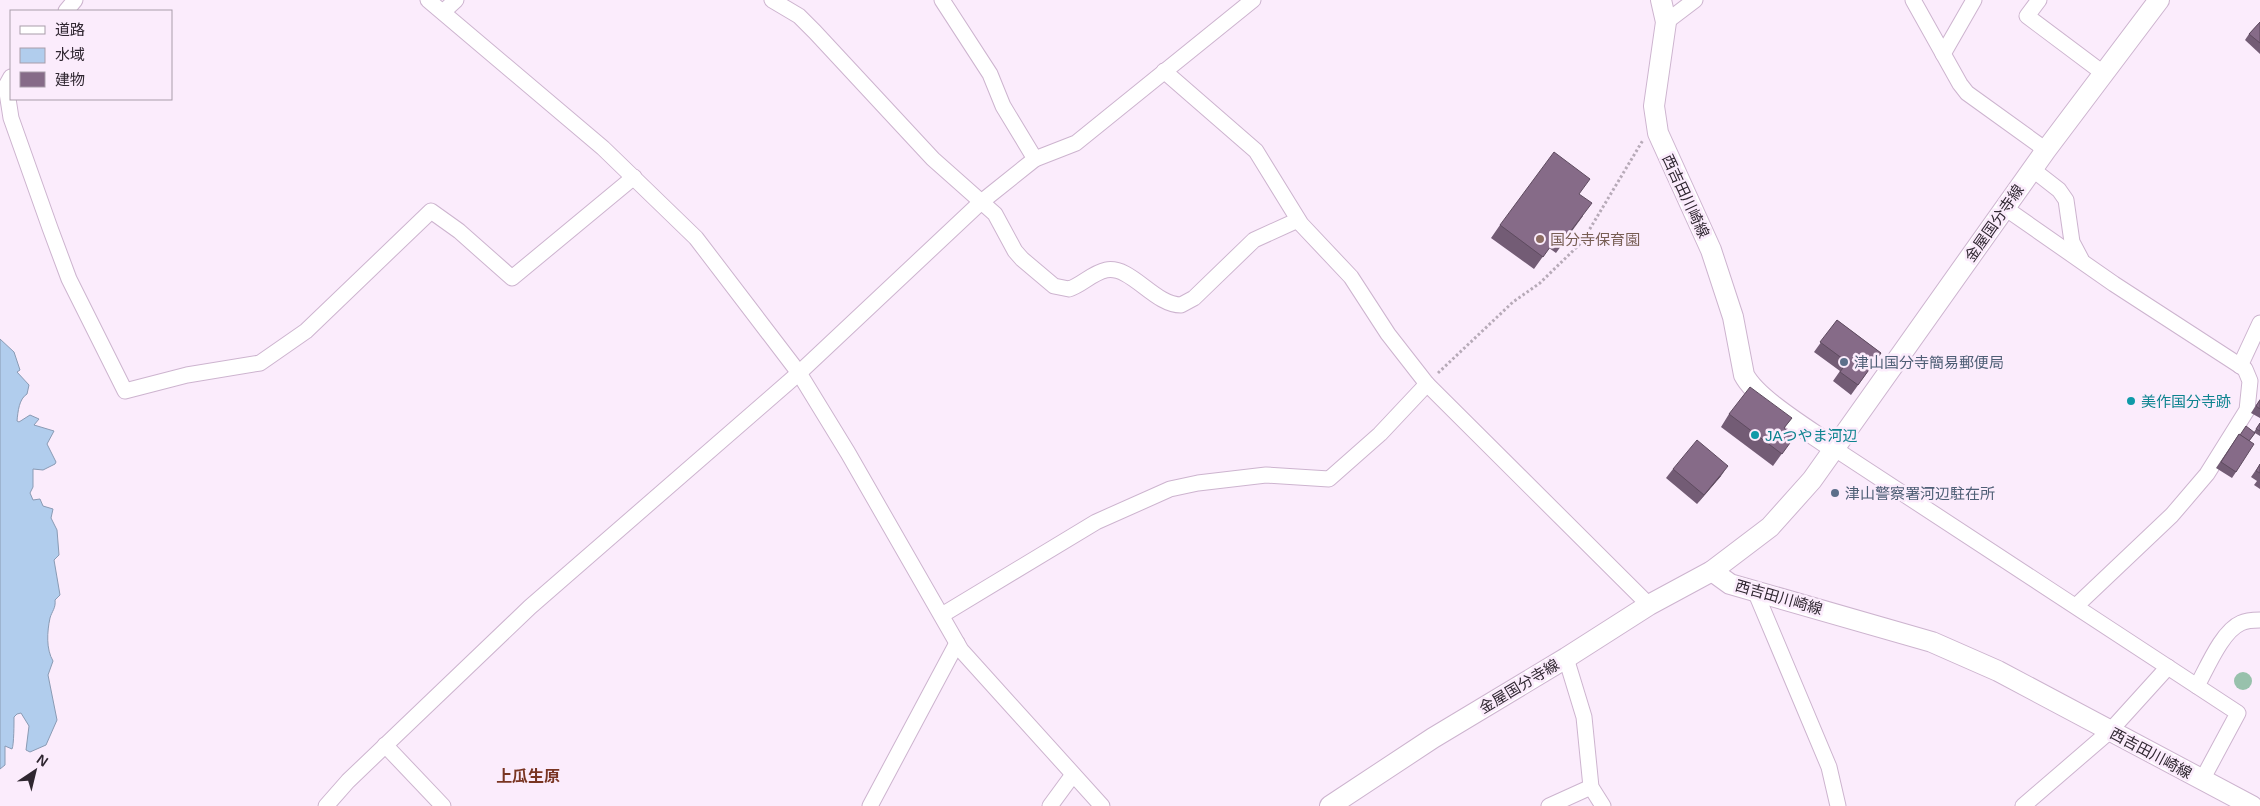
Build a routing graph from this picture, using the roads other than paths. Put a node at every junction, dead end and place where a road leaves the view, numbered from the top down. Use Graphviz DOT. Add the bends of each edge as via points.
graph roads {
  1 [pos="75,0"];
  2 [pos="428,0"];
  3 [pos="456,0"];
  4 [pos="772,0"];
  5 [pos="942,0"];
  6 [pos="1253,0"];
  7 [pos="1661,0"];
  8 [pos="1695,0"];
  9 [pos="1913,0"];
  10 [pos="1974,0"];
  11 [pos="2038,0"];
  12 [pos="2159,0"];
  13 [pos="67,10"];
  14 [pos="443,12"];
  15 [pos="1666,22"];
  16 [pos="1943,54"];
  17 [pos="1164,71"];
  18 [pos="2103,72"];
  19 [pos="10,79"];
  20 [pos="2046,150"];
  21 [pos="1035,160"];
  22 [pos="2032,169"];
  23 [pos="634,177"];
  24 [pos="980,203"];
  25 [pos="2005,208"];
  26 [pos="1298,220"];
  27 [pos="2082,262"];
  28 [pos="2260,323"];
  29 [pos="2240,366"];
  30 [pos="799,372"];
  31 [pos="1427,384"];
  32 [pos="1835,449"];
  33 [pos="1712,571"];
  34 [pos="1755,591"];
  35 [pos="1649,605"];
  36 [pos="2076,606"];
  37 [pos="942,615"];
  38 [pos="2260,620"];
  39 [pos="957,643"];
  40 [pos="1566,658"];
  41 [pos="2168,667"];
  42 [pos="2197,686"];
  43 [pos="2110,731"];
  44 [pos="385,745"];
  45 [pos="1072,776"];
  46 [pos="2202,780"];
  47 [pos="1591,787"];
  48 [pos="326,806"];
  49 [pos="443,806"];
  50 [pos="870,806"];
  51 [pos="1050,806"];
  52 [pos="1102,806"];
  53 [pos="1330,806"];
  54 [pos="1549,806"];
  55 [pos="1603,806"];
  56 [pos="1838,806"];
  57 [pos="2023,806"];
  58 [pos="2252,806"];
  1 -- 13 [label="street"];
  2 -- 14 [label="street"];
  3 -- 14 [label="street"];
  4 -- 24 [label="street" via="799,16 933,159"];
  5 -- 21 [label="street" via="990,74 1003,106"];
  6 -- 17 [label="street"];
  7 -- 15 [label="main road, 西吉田川崎線"];
  8 -- 15 [label="street"];
  9 -- 16 [label="street"];
  10 -- 16 [label="street"];
  11 -- 18 [label="street" via="2027,16"];
  12 -- 18 [label="main road, 金屋国分寺線"];
  14 -- 23 [label="street"];
  15 -- 32 [label="main road, 西吉田川崎線" via="1657,78 1655,119 1662,146 1711,250 1748,383"];
  16 -- 20 [label="street" via="1967,93"];
  17 -- 21 [label="street" via="1076,143"];
  17 -- 26 [label="street" via="1256,151"];
  18 -- 20 [label="main road, 金屋国分寺線"];
  19 -- 23 [label="street" via="6,86 10,118 50,228 69,279 125,391 187,375 260,363 306,331 432,211 512,278"];
  20 -- 22 [label="main road, 金屋国分寺線"];
  21 -- 24 [label="street"];
  22 -- 25 [label="main road, 金屋国分寺線"];
  22 -- 27 [label="street" via="2059,190 2066,200 2072,242"];
  23 -- 30 [label="street" via="696,238"];
  24 -- 26 [label="street" via="995,214 1015,251 1054,286 1069,289 1098,273 1117,270 1175,305 1194,298 1254,240"];
  24 -- 30 [label="street"];
  25 -- 27 [label="street"];
  25 -- 32 [label="main road, 金屋国分寺線"];
  26 -- 31 [label="street" via="1351,276 1388,334"];
  27 -- 29 [label="street"];
  28 -- 29 [label="street"];
  29 -- 36 [label="street" via="2250,376 2247,410 2207,474 2172,515"];
  30 -- 37 [label="street"];
  30 -- 44 [label="street" via="530,607"];
  31 -- 35 [label="street"];
  31 -- 37 [label="street" via="1380,434 1329,479 1266,475 1198,482 1170,489 1096,522"];
  32 -- 33 [label="main road, 西吉田川崎線" via="1794,503 1770,527"];
  32 -- 36 [label="street"];
  33 -- 34 [label="main road, 西吉田川崎線" via="1730,584"];
  33 -- 35 [label="main road, 金屋国分寺線"];
  34 -- 43 [label="main road, 西吉田川崎線" via="1932,642 1998,671"];
  34 -- 56 [label="street" via="1829,767"];
  35 -- 40 [label="main road, 金屋国分寺線"];
  36 -- 41 [label="street"];
  37 -- 39 [label="street"];
  38 -- 42 [label="street" via="2243,622 2233,628"];
  39 -- 45 [label="street"];
  39 -- 50 [label="street"];
  40 -- 47 [label="street" via="1584,717"];
  40 -- 53 [label="main road, 金屋国分寺線" via="1433,738"];
  41 -- 42 [label="street"];
  41 -- 43 [label="street"];
  42 -- 46 [label="street" via="2238,713"];
  43 -- 46 [label="main road, 西吉田川崎線"];
  43 -- 57 [label="street"];
  44 -- 48 [label="street"];
  44 -- 49 [label="street"];
  45 -- 51 [label="street"];
  45 -- 52 [label="street"];
  46 -- 58 [label="main road, 西吉田川崎線"];
  47 -- 54 [label="street"];
  47 -- 55 [label="street"];
}
